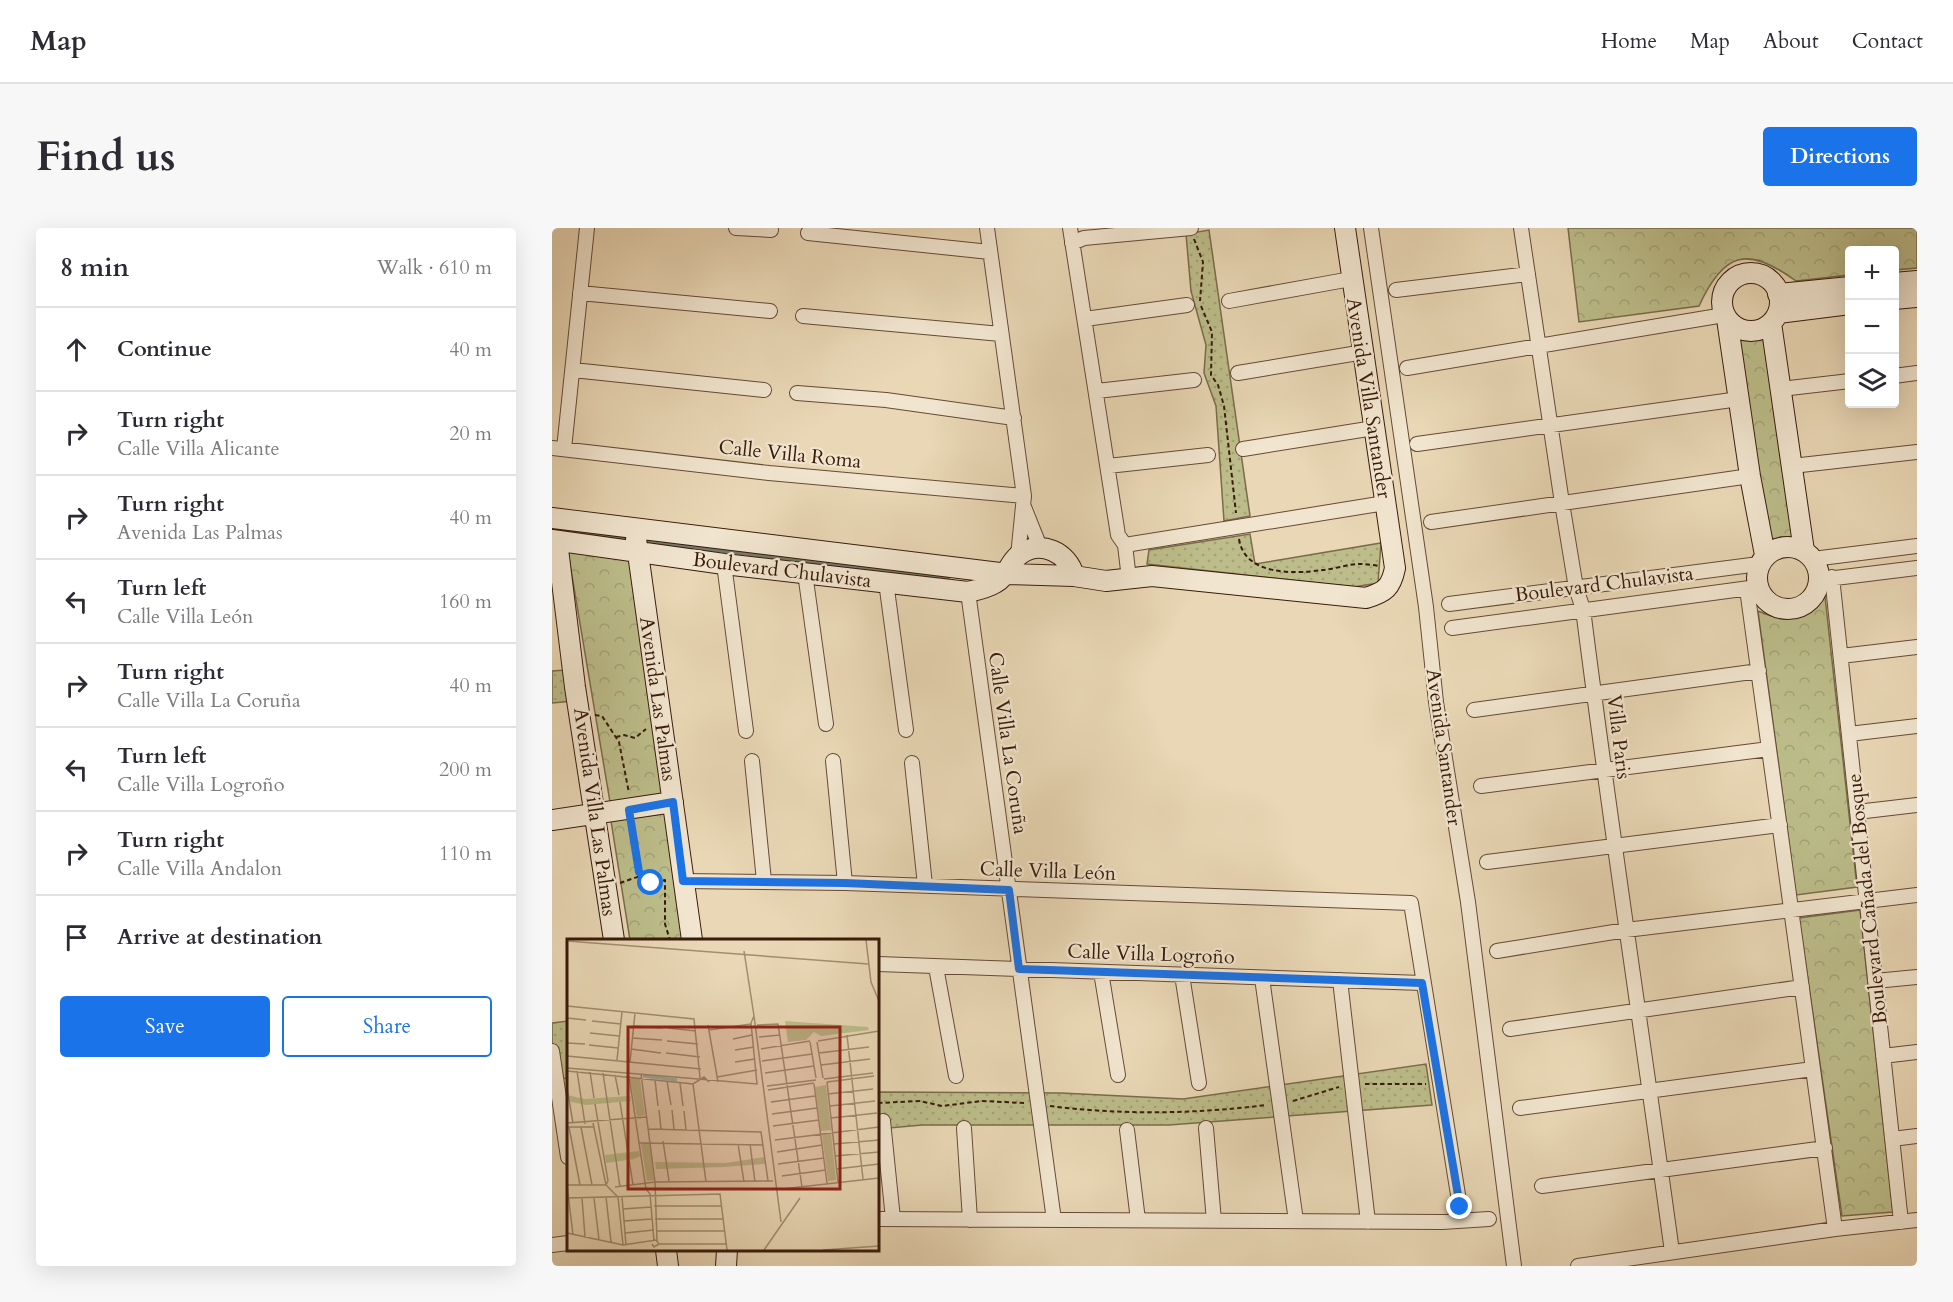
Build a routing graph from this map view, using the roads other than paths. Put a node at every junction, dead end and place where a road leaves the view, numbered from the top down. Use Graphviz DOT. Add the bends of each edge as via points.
graph roads {
  1 [pos="587,228"];
  2 [pos="736,228"];
  3 [pos="987,228"];
  4 [pos="1070,228"];
  5 [pos="1191,228"];
  6 [pos="1345,228"];
  7 [pos="1371,228"];
  8 [pos="1521,228"];
  9 [pos="771,230"];
  10 [pos="808,233"];
  11 [pos="1072,243"];
  12 [pos="990,252"];
  13 [pos="1528,274"];
  14 [pos="1351,279"];
  15 [pos="1917,281"];
  16 [pos="1899,283"];
  17 [pos="1845,289"];
  18 [pos="1396,290"];
  19 [pos="580,293"];
  20 [pos="1917,297"];
  21 [pos="1899,299"];
  22 [pos="1229,301"];
  23 [pos="1845,304"];
  24 [pos="1187,305"];
  25 [pos="1776,310"];
  26 [pos="770,311"];
  27 [pos="803,316"];
  28 [pos="1725,317"];
  29 [pos="1085,319"];
  30 [pos="1001,334"];
  31 [pos="1539,348"];
  32 [pos="1364,352"];
  33 [pos="1407,368"];
  34 [pos="573,370"];
  35 [pos="1238,373"];
  36 [pos="1917,373"];
  37 [pos="1899,375"];
  38 [pos="1194,380"];
  39 [pos="1845,382"];
  40 [pos="1780,389"];
  41 [pos="764,390"];
  42 [pos="1097,391"];
  43 [pos="796,393"];
  44 [pos="1739,399"];
  45 [pos="1014,418"];
  46 [pos="1551,427"];
  47 [pos="1374,429"];
  48 [pos="1417,444"];
  49 [pos="558,448"];
  50 [pos="1243,449"];
  51 [pos="1917,452"];
  52 [pos="1208,455"];
  53 [pos="1108,466"];
  54 [pos="1792,466"];
  55 [pos="1750,476"];
  56 [pos="1024,501"];
  57 [pos="1385,502"];
  58 [pos="1562,503"];
  59 [pos="552,518"];
  60 [pos="1431,522"];
  61 [pos="635,529"];
  62 [pos="554,540"];
  63 [pos="1125,545"];
  64 [pos="1917,546"];
  65 [pos="1040,547"];
  66 [pos="638,551"];
  67 [pos="1809,555"];
  68 [pos="1018,556"];
  69 [pos="1762,560"];
  70 [pos="724,564"];
  71 [pos="1917,568"];
  72 [pos="804,573"];
  73 [pos="1008,574"];
  74 [pos="1074,576"];
  75 [pos="1826,578"];
  76 [pos="1129,579"];
  77 [pos="886,582"];
  78 [pos="1576,588"];
  79 [pos="1752,588"];
  80 [pos="968,592"];
  81 [pos="1366,598"];
  82 [pos="1449,604"];
  83 [pos="1583,609"];
  84 [pos="1452,628"];
  85 [pos="1917,647"];
  86 [pos="1841,656"];
  87 [pos="1759,671"];
  88 [pos="1594,693"];
  89 [pos="1474,710"];
  90 [pos="826,724"];
  91 [pos="1917,726"];
  92 [pos="906,730"];
  93 [pos="746,731"];
  94 [pos="1849,734"];
  95 [pos="1769,749"];
  96 [pos="752,761"];
  97 [pos="833,761"];
  98 [pos="912,763"];
  99 [pos="1604,770"];
  100 [pos="1481,786"];
  101 [pos="673,802"];
  102 [pos="1917,805"];
  103 [pos="1857,812"];
  104 [pos="595,814"];
  105 [pos="552,820"];
  106 [pos="1779,825"];
  107 [pos="1613,845"];
  108 [pos="1487,862"];
  109 [pos="683,881"];
  110 [pos="764,881"];
  111 [pos="845,883"];
  112 [pos="925,885"];
  113 [pos="1009,890"];
  114 [pos="1917,895"];
  115 [pos="1866,900"];
  116 [pos="1791,909"];
  117 [pos="1626,930"];
  118 [pos="614,939"];
  119 [pos="692,939"];
  120 [pos="1497,951"];
  121 [pos="879,964"];
  122 [pos="936,967"];
  123 [pos="1019,969"];
  124 [pos="1101,972"];
  125 [pos="1182,975"];
  126 [pos="1917,977"];
  127 [pos="1262,978"];
  128 [pos="1340,980"];
  129 [pos="1875,981"];
  130 [pos="1422,983"];
  131 [pos="1802,987"];
  132 [pos="1639,1012"];
  133 [pos="1510,1029"];
  134 [pos="552,1051"];
  135 [pos="1917,1052"];
  136 [pos="1883,1056"];
  137 [pos="1813,1069"];
  138 [pos="1118,1075"];
  139 [pos="956,1076"];
  140 [pos="1199,1083"];
  141 [pos="1650,1090"];
  142 [pos="1520,1108"];
  143 [pos="883,1121"];
  144 [pos="963,1128"];
  145 [pos="1206,1128"];
  146 [pos="1127,1130"];
  147 [pos="1917,1136"];
  148 [pos="1892,1139"];
  149 [pos="1825,1148"];
  150 [pos="567,1151"];
  151 [pos="1661,1169"];
  152 [pos="1542,1186"];
  153 [pos="879,1219"];
  154 [pos="893,1219"];
  155 [pos="1454,1219"];
  156 [pos="1488,1219"];
  157 [pos="970,1220"];
  158 [pos="1054,1220"];
  159 [pos="1138,1220"];
  160 [pos="1917,1220"];
  161 [pos="1214,1221"];
  162 [pos="1296,1221"];
  163 [pos="1368,1222"];
  164 [pos="1901,1222"];
  165 [pos="1835,1229"];
  166 [pos="567,1243"];
  167 [pos="552,1245"];
  168 [pos="666,1251"];
  169 [pos="727,1251"];
  170 [pos="1672,1252"];
  171 [pos="1653,1261"];
  172 [pos="668,1266"];
  173 [pos="726,1266"];
  174 [pos="1514,1266"];
  175 [pos="1578,1266"];
  1 -- 19 [label="street"];
  2 -- 9 [label="street"];
  3 -- 12 [label="street"];
  4 -- 11 [label="street"];
  5 -- 11 [label="street" via="1084,238"];
  6 -- 14 [label="street, Avenida Villa Santander"];
  7 -- 174 [label="street, Avenida Santander" via="1436,702 1468,902"];
  8 -- 13 [label="street, Villa Paris"];
  10 -- 12 [label="street"];
  11 -- 29 [label="street"];
  12 -- 30 [label="street"];
  13 -- 18 [label="street"];
  13 -- 31 [label="street, Villa Paris"];
  14 -- 22 [label="street"];
  14 -- 32 [label="street, Avenida Villa Santander"];
  15 -- 16 [label="street"];
  17 -- 25 [label="street"];
  19 -- 26 [label="street"];
  19 -- 34 [label="street"];
  20 -- 21 [label="street"];
  23 -- 25 [label="street"];
  24 -- 29 [label="street"];
  25 -- 28 [label="street" via="1753,332"];
  25 -- 28 [label="street" via="1774,285 1759,275 1740,276 1726,288 1722,306"];
  25 -- 40 [label="street"];
  27 -- 30 [label="street"];
  28 -- 31 [label="street"];
  28 -- 44 [label="street"];
  29 -- 42 [label="street"];
  30 -- 45 [label="street"];
  31 -- 33 [label="street"];
  31 -- 46 [label="street, Villa Paris"];
  32 -- 35 [label="street"];
  32 -- 47 [label="street, Avenida Villa Santander"];
  34 -- 41 [label="street"];
  34 -- 49 [label="street"];
  36 -- 37 [label="street"];
  38 -- 42 [label="street"];
  39 -- 40 [label="street"];
  40 -- 54 [label="street"];
  42 -- 53 [label="street"];
  43 -- 45 [label="street" via="886,400"];
  44 -- 46 [label="street"];
  44 -- 55 [label="street"];
  45 -- 56 [label="street"];
  46 -- 48 [label="street"];
  46 -- 58 [label="street, Villa Paris"];
  47 -- 50 [label="street"];
  47 -- 57 [label="street, Avenida Villa Santander"];
  49 -- 56 [label="street, Calle Villa Roma"];
  51 -- 54 [label="street"];
  52 -- 53 [label="street"];
  53 -- 63 [label="street" via="1118,535"];
  54 -- 67 [label="street"];
  55 -- 58 [label="street"];
  55 -- 69 [label="street"];
  56 -- 65 [label="street"];
  56 -- 68 [label="street"];
  57 -- 63 [label="street"];
  57 -- 81 [label="street, Avenida Villa Santander" via="1395,568 1392,582 1384,592"];
  58 -- 60 [label="street"];
  58 -- 78 [label="street, Villa Paris"];
  59 -- 61 [label="street, Boulevard Chulavista"];
  61 -- 66 [label="street, Avenida Las Palmas"];
  61 -- 73 [label="street, Boulevard Chulavista"];
  62 -- 66 [label="street, Boulevard Chulavista"];
  62 -- 104 [label="street, Avenida Villa Las Palmas"];
  63 -- 76 [label="street"];
  64 -- 67 [label="street, Boulevard Chulavista"];
  65 -- 68 [label="street"];
  65 -- 74 [label="street" via="1065,557"];
  66 -- 70 [label="street, Boulevard Chulavista"];
  66 -- 101 [label="street, Avenida Las Palmas"];
  67 -- 69 [label="street, Boulevard Chulavista" via="1784,546"];
  67 -- 75 [label="street"];
  68 -- 73 [label="street"];
  69 -- 78 [label="street, Boulevard Chulavista"];
  69 -- 79 [label="street"];
  70 -- 72 [label="street, Boulevard Chulavista"];
  70 -- 93 [label="street"];
  71 -- 75 [label="street"];
  72 -- 77 [label="street, Boulevard Chulavista"];
  72 -- 90 [label="street"];
  73 -- 74 [label="street, Boulevard Chulavista"];
  73 -- 80 [label="street, Boulevard Chulavista" via="995,584"];
  74 -- 76 [label="street, Boulevard Chulavista"];
  75 -- 79 [label="street" via="1811,599 1792,609 1770,604"];
  75 -- 86 [label="street, Boulevard Cañada del Bosque"];
  76 -- 81 [label="street, Boulevard Chulavista" via="1152,576"];
  77 -- 80 [label="street, Boulevard Chulavista"];
  77 -- 92 [label="street"];
  78 -- 82 [label="street, Boulevard Chulavista"];
  78 -- 83 [label="street, Villa Paris"];
  79 -- 83 [label="street, Boulevard Chulavista"];
  79 -- 87 [label="street"];
  80 -- 113 [label="street, Calle Villa La Coruña"];
  83 -- 84 [label="street, Boulevard Chulavista"];
  83 -- 88 [label="street, Villa Paris"];
  85 -- 86 [label="street"];
  86 -- 94 [label="street, Boulevard Cañada del Bosque"];
  87 -- 88 [label="street"];
  87 -- 95 [label="street"];
  88 -- 89 [label="street"];
  88 -- 99 [label="street, Villa Paris"];
  91 -- 94 [label="street"];
  94 -- 103 [label="street, Boulevard Cañada del Bosque"];
  95 -- 99 [label="street"];
  95 -- 106 [label="street"];
  96 -- 110 [label="street"];
  97 -- 111 [label="street"];
  98 -- 112 [label="street"];
  99 -- 100 [label="street"];
  99 -- 107 [label="street, Villa Paris"];
  101 -- 104 [label="street"];
  101 -- 109 [label="street, Avenida Las Palmas"];
  102 -- 103 [label="street"];
  103 -- 115 [label="street, Boulevard Cañada del Bosque"];
  104 -- 105 [label="street"];
  104 -- 118 [label="street, Avenida Villa Las Palmas"];
  106 -- 107 [label="street"];
  106 -- 116 [label="street"];
  107 -- 108 [label="street"];
  107 -- 117 [label="street, Villa Paris"];
  109 -- 110 [label="street, Calle Villa León"];
  109 -- 119 [label="street, Avenida Las Palmas"];
  110 -- 111 [label="street, Calle Villa León"];
  111 -- 112 [label="street, Calle Villa León"];
  112 -- 113 [label="street, Calle Villa León"];
  113 -- 123 [label="street, Calle Villa La Coruña"];
  113 -- 130 [label="street, Calle Villa León" via="1411,903"];
  114 -- 115 [label="street"];
  115 -- 116 [label="street"];
  115 -- 129 [label="street, Boulevard Cañada del Bosque"];
  116 -- 117 [label="street"];
  116 -- 131 [label="street"];
  117 -- 120 [label="street"];
  117 -- 132 [label="street, Villa Paris"];
  121 -- 122 [label="street, Calle Villa Logroño"];
  122 -- 123 [label="street, Calle Villa Logroño"];
  122 -- 139 [label="street"];
  123 -- 124 [label="street, Calle Villa Logroño"];
  123 -- 158 [label="street, Calle Villa La Coruña"];
  124 -- 125 [label="street, Calle Villa Logroño"];
  124 -- 138 [label="street"];
  125 -- 127 [label="street, Calle Villa Logroño"];
  125 -- 140 [label="street"];
  126 -- 129 [label="street"];
  127 -- 128 [label="street, Calle Villa Logroño"];
  127 -- 162 [label="street"];
  128 -- 130 [label="street, Calle Villa Logroño"];
  128 -- 163 [label="street"];
  129 -- 136 [label="street, Boulevard Cañada del Bosque"];
  130 -- 155 [label="street" via="1460,1207"];
  131 -- 132 [label="street"];
  131 -- 137 [label="street"];
  132 -- 133 [label="street"];
  132 -- 141 [label="street, Villa Paris"];
  134 -- 150 [label="street"];
  135 -- 136 [label="street"];
  136 -- 148 [label="street, Boulevard Cañada del Bosque"];
  137 -- 141 [label="street"];
  137 -- 149 [label="street"];
  141 -- 142 [label="street"];
  141 -- 151 [label="street, Villa Paris"];
  143 -- 154 [label="street"];
  144 -- 157 [label="street"];
  145 -- 161 [label="street"];
  146 -- 159 [label="street"];
  147 -- 148 [label="street"];
  148 -- 164 [label="street, Boulevard Cañada del Bosque"];
  149 -- 151 [label="street"];
  149 -- 165 [label="street"];
  151 -- 152 [label="street"];
  151 -- 170 [label="street, Villa Paris"];
  153 -- 154 [label="street"];
  154 -- 157 [label="street"];
  155 -- 156 [label="street"];
  155 -- 163 [label="street"];
  157 -- 158 [label="street"];
  158 -- 159 [label="street"];
  159 -- 161 [label="street"];
  160 -- 164 [label="street"];
  161 -- 162 [label="street"];
  162 -- 163 [label="street"];
  164 -- 165 [label="street"];
  165 -- 170 [label="street"];
  166 -- 167 [label="street"];
  168 -- 172 [label="street"];
  169 -- 173 [label="street"];
  170 -- 171 [label="street"];
  171 -- 175 [label="street"];
}
